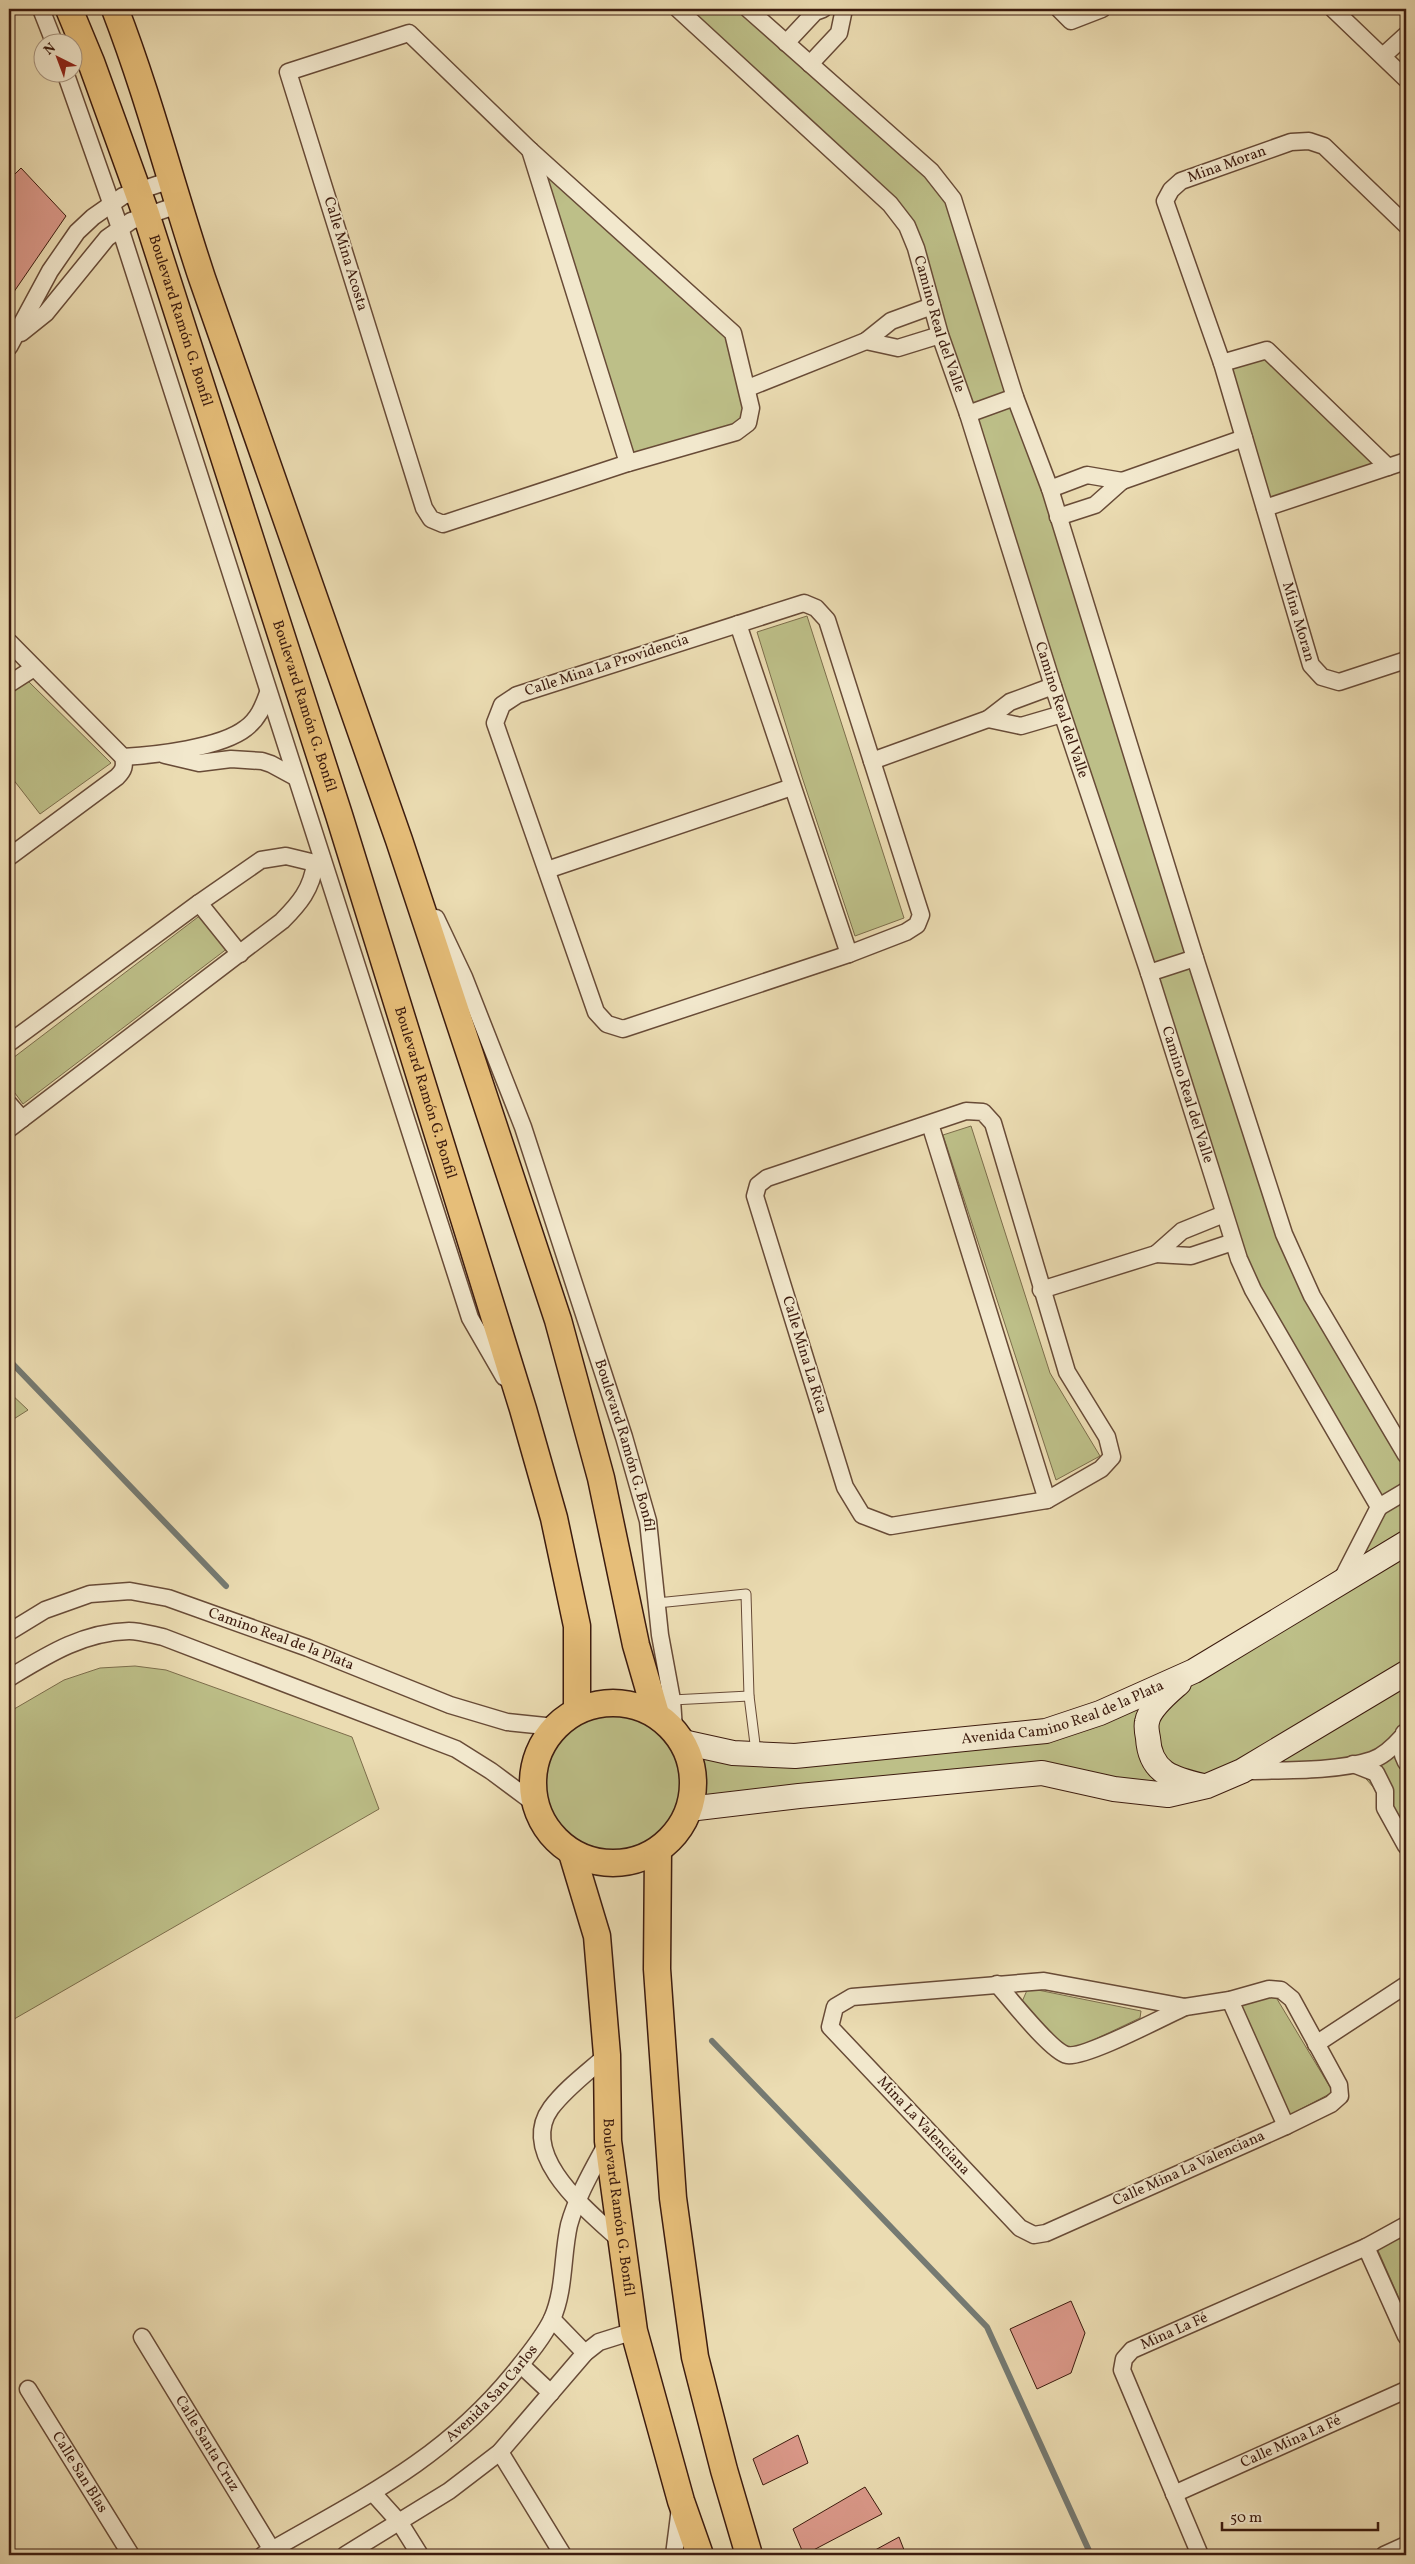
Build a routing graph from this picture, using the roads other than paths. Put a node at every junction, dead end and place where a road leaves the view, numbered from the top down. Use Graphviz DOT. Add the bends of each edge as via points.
graph roads {
  1 [pos="41,9"];
  2 [pos="69,9"];
  3 [pos="115,9"];
  4 [pos="678,9"];
  5 [pos="748,9"];
  6 [pos="823,9"];
  7 [pos="844,9"];
  8 [pos="1059,9"];
  9 [pos="1102,9"];
  10 [pos="1333,9"];
  11 [pos="50,32"];
  12 [pos="1406,35"];
  13 [pos="786,43"];
  14 [pos="1383,56"];
  15 [pos="810,64"];
  16 [pos="1406,78"];
  17 [pos="69,82"];
  18 [pos="530,150"];
  19 [pos="170,180"];
  20 [pos="137,189"];
  21 [pos="112,203"];
  22 [pos="178,205"];
  23 [pos="146,214"];
  24 [pos="1406,225"];
  25 [pos="120,228"];
  26 [pos="64,249"];
  27 [pos="85,264"];
  28 [pos="932,306"];
  29 [pos="940,335"];
  30 [pos="866,341"];
  31 [pos="13,342"];
  32 [pos="1222,363"];
  33 [pos="748,388"];
  34 [pos="1015,397"];
  35 [pos="968,414"];
  36 [pos="1244,438"];
  37 [pos="1406,461"];
  38 [pos="628,463"];
  39 [pos="1388,467"];
  40 [pos="1122,481"];
  41 [pos="1050,489"];
  42 [pos="1265,508"];
  43 [pos="1058,517"];
  44 [pos="738,624"];
  45 [pos="9,642"];
  46 [pos="1406,660"];
  47 [pos="34,668"];
  48 [pos="9,684"];
  49 [pos="1053,686"];
  50 [pos="268,693"];
  51 [pos="1062,714"];
  52 [pos="988,719"];
  53 [pos="162,754"];
  54 [pos="123,757"];
  55 [pos="872,761"];
  56 [pos="295,777"];
  57 [pos="792,787"];
  58 [pos="399,840"];
  59 [pos="9,857"];
  60 [pos="318,861"];
  61 [pos="547,870"];
  62 [pos="199,903"];
  63 [pos="240,954"];
  64 [pos="849,954"];
  65 [pos="1195,958"];
  66 [pos="1149,973"];
  67 [pos="9,1043"];
  68 [pos="9,1104"];
  69 [pos="22,1119"];
  70 [pos="930,1124"];
  71 [pos="9,1130"];
  72 [pos="1224,1214"];
  73 [pos="1233,1242"];
  74 [pos="1156,1254"];
  75 [pos="1041,1290"];
  76 [pos="523,1409"];
  77 [pos="1405,1450"];
  78 [pos="1406,1491"];
  79 [pos="1047,1500"];
  80 [pos="1377,1503"];
  81 [pos="1406,1543"];
  82 [pos="1340,1582"];
  83 [pos="657,1602"];
  84 [pos="9,1632"];
  85 [pos="1194,1671"];
  86 [pos="1406,1673"];
  87 [pos="9,1678"];
  88 [pos="749,1696"];
  89 [pos="577,1710"];
  90 [pos="671,1721"];
  91 [pos="555,1727"];
  92 [pos="1405,1737"];
  93 [pos="756,1754"];
  94 [pos="1406,1762"];
  95 [pos="1353,1764"];
  96 [pos="1242,1771"];
  97 [pos="1207,1786"];
  98 [pos="534,1803"];
  99 [pos="689,1809"];
  100 [pos="1406,1846"];
  101 [pos="658,1850"];
  102 [pos="572,1853"];
  103 [pos="997,1984"];
  104 [pos="1406,1985"];
  105 [pos="1230,2000"];
  106 [pos="1185,2007"];
  107 [pos="1316,2044"];
  108 [pos="607,2055"];
  109 [pos="1286,2126"];
  110 [pos="608,2141"];
  111 [pos="578,2201"];
  112 [pos="1406,2226"];
  113 [pos="1034,2234"];
  114 [pos="623,2242"];
  115 [pos="1366,2247"];
  116 [pos="552,2319"];
  117 [pos="634,2330"];
  118 [pos="1406,2336"];
  119 [pos="142,2338"];
  120 [pos="585,2353"];
  121 [pos="521,2364"];
  122 [pos="28,2389"];
  123 [pos="1406,2390"];
  124 [pos="551,2392"];
  125 [pos="500,2452"];
  126 [pos="373,2493"];
  127 [pos="1174,2494"];
  128 [pos="681,2501"];
  129 [pos="400,2523"];
  130 [pos="1406,2545"];
  131 [pos="268,2553"];
  132 [pos="131,2555"];
  133 [pos="345,2555"];
  134 [pos="420,2555"];
  135 [pos="563,2555"];
  136 [pos="674,2555"];
  137 [pos="700,2555"];
  138 [pos="749,2555"];
  139 [pos="1200,2555"];
  140 [pos="1384,2555"];
  1 -- 11 [label="street"];
  2 -- 20 [label="main road, Boulevard Ramón G. Bonfil" via="92,62"];
  3 -- 19 [label="main road, Boulevard Ramón G. Bonfil"];
  4 -- 28 [label="street, Camino Real del Valle" via="890,204 907,226"];
  5 -- 13 [label="street"];
  6 -- 13 [label="street" via="815,12"];
  7 -- 15 [label="street" via="839,34"];
  8 -- 9 [label="street" via="1071,21"];
  10 -- 14 [label="street"];
  12 -- 14 [label="street"];
  13 -- 15 [label="street"];
  14 -- 16 [label="street"];
  15 -- 34 [label="street" via="931,172 953,199"];
  17 -- 21 [label="street, Boulevard Ramón G. Bonfil"];
  18 -- 33 [label="street, Calle Mina Acosta" via="734,333"];
  18 -- 38 [label="street, Calle Mina Acosta"];
  18 -- 38 [label="street, Calle Mina Acosta" via="409,33 288,72 424,508 431,519 443,524"];
  19 -- 20 [label="street"];
  19 -- 22 [label="main road, Boulevard Ramón G. Bonfil"];
  20 -- 21 [label="street"];
  20 -- 23 [label="main road, Boulevard Ramón G. Bonfil"];
  21 -- 25 [label="street, Boulevard Ramón G. Bonfil"];
  21 -- 26 [label="street" via="92,217"];
  22 -- 23 [label="street"];
  22 -- 58 [label="main road, Boulevard Ramón G. Bonfil"];
  23 -- 25 [label="street"];
  23 -- 76 [label="main road, Boulevard Ramón G. Bonfil" via="339,815"];
  24 -- 32 [label="street, Mina Moran" via="1324,146 1309,141 1291,142 1181,181 1165,201"];
  25 -- 27 [label="street"];
  25 -- 50 [label="street, Boulevard Ramón G. Bonfil"];
  26 -- 27 [label="street"];
  26 -- 31 [label="street"];
  27 -- 31 [label="street" via="46,313"];
  28 -- 29 [label="street, Camino Real del Valle"];
  28 -- 30 [label="street" via="890,321"];
  29 -- 30 [label="street" via="898,348"];
  29 -- 35 [label="street, Camino Real del Valle"];
  30 -- 33 [label="street"];
  32 -- 36 [label="street, Mina Moran"];
  32 -- 39 [label="street" via="1267,350"];
  33 -- 38 [label="street, Calle Mina Acosta" via="751,408 748,423 736,432"];
  34 -- 35 [label="street"];
  34 -- 41 [label="street"];
  35 -- 49 [label="street, Camino Real del Valle"];
  36 -- 40 [label="street"];
  36 -- 42 [label="street, Mina Moran"];
  37 -- 39 [label="street"];
  39 -- 42 [label="street"];
  40 -- 41 [label="street" via="1087,475"];
  40 -- 43 [label="street" via="1095,505"];
  41 -- 43 [label="street"];
  42 -- 46 [label="street, Mina Moran" via="1311,665 1322,677 1339,682"];
  43 -- 65 [label="street"];
  44 -- 55 [label="street, Calle Mina La Providencia" via="804,603 816,608 826,620"];
  44 -- 57 [label="street"];
  44 -- 61 [label="street, Calle Mina La Providencia" via="517,695 502,705 495,723"];
  45 -- 47 [label="street"];
  47 -- 48 [label="street"];
  47 -- 54 [label="street"];
  49 -- 51 [label="street, Camino Real del Valle"];
  49 -- 52 [label="street" via="1010,702"];
  50 -- 53 [label="street" via="257,717 235,735"];
  50 -- 56 [label="street, Boulevard Ramón G. Bonfil"];
  51 -- 52 [label="street" via="1021,726"];
  51 -- 66 [label="street, Camino Real del Valle"];
  52 -- 55 [label="street"];
  53 -- 54 [label="street"];
  53 -- 56 [label="street" via="199,763 231,759 262,761"];
  54 -- 59 [label="street" via="123,770 117,777"];
  55 -- 64 [label="street, Calle Mina La Providencia" via="921,915 916,925 906,932"];
  56 -- 60 [label="street, Boulevard Ramón G. Bonfil"];
  57 -- 61 [label="street"];
  57 -- 64 [label="street"];
  58 -- 83 [label="street, Boulevard Ramón G. Bonfil" via="464,977 523,1128 624,1437 648,1521"];
  58 -- 90 [label="main road, Boulevard Ramón G. Bonfil" via="558,1320 601,1478 636,1645"];
  60 -- 62 [label="street" via="286,856 261,860"];
  60 -- 63 [label="street" via="311,883 296,907"];
  60 -- 76 [label="street, Boulevard Ramón G. Bonfil" via="470,1318"];
  61 -- 64 [label="street, Calle Mina La Providencia" via="596,1012 608,1024 623,1029"];
  62 -- 63 [label="street"];
  62 -- 67 [label="street"];
  63 -- 69 [label="street"];
  65 -- 66 [label="street"];
  65 -- 77 [label="street" via="1284,1234 1312,1296"];
  66 -- 72 [label="street, Camino Real del Valle"];
  68 -- 69 [label="street"];
  69 -- 71 [label="street"];
  70 -- 75 [label="street, Calle Mina La Rica" via="966,1111 982,1112 993,1122"];
  70 -- 79 [label="street"];
  70 -- 79 [label="street, Calle Mina La Rica" via="768,1178 758,1185 755,1196 845,1487 862,1515 891,1526"];
  72 -- 73 [label="street, Camino Real del Valle"];
  72 -- 74 [label="street" via="1182,1231"];
  73 -- 74 [label="street" via="1191,1256"];
  73 -- 80 [label="street, Camino Real del Valle" via="1253,1290"];
  74 -- 75 [label="street"];
  75 -- 79 [label="street, Calle Mina La Rica" via="1067,1372 1107,1436 1112,1457 1101,1469"];
  76 -- 89 [label="main road, Boulevard Ramón G. Bonfil" via="554,1518 577,1626"];
  78 -- 80 [label="street"];
  80 -- 82 [label="street"];
  81 -- 82 [label="main road, Avenida Camino Real de la Plata"];
  82 -- 85 [label="main road, Avenida Camino Real de la Plata"];
  83 -- 88 [label="lane" via="746,1594"];
  83 -- 90 [label="street, Boulevard Ramón G. Bonfil"];
  84 -- 91 [label="street, Camino Real de la Plata" via="45,1610 90,1594 130,1591 168,1598 308,1648 450,1705 507,1722"];
  85 -- 93 [label="main road, Avenida Camino Real de la Plata" via="1100,1713 1046,1731 795,1756"];
  85 -- 97 [label="main road" via="1162,1698 1147,1721 1149,1750 1158,1769 1180,1781"];
  86 -- 96 [label="main road"];
  87 -- 98 [label="street" via="54,1650 91,1635 131,1631 163,1637 456,1750"];
  88 -- 90 [label="lane"];
  88 -- 93 [label="lane"];
  89 -- 90 [label="main road" via="603,1702 631,1704"];
  89 -- 91 [label="main road"];
  90 -- 93 [label="main road, Avenida Camino Real de la Plata" via="733,1753"];
  90 -- 99 [label="main road" via="690,1757 694,1784"];
  91 -- 98 [label="main road" via="539,1749 532,1776"];
  92 -- 94 [label="street" via="1403,1755"];
  92 -- 95 [label="street" via="1373,1760"];
  95 -- 96 [label="street"];
  95 -- 100 [label="street" via="1367,1777"];
  96 -- 97 [label="main road"];
  97 -- 99 [label="main road" via="1186,1793 1152,1794 1042,1773"];
  98 -- 102 [label="main road" via="544,1827"];
  99 -- 101 [label="main road" via="677,1832"];
  101 -- 102 [label="main road" via="635,1861 609,1864"];
  101 -- 138 [label="main road" via="657,1969 673,2198 695,2357"];
  102 -- 108 [label="main road, Boulevard Ramón G. Bonfil" via="597,1936"];
  103 -- 106 [label="street" via="1044,1981"];
  103 -- 106 [label="street" via="1055,2049 1068,2056 1089,2052"];
  103 -- 113 [label="street, Mina La Valenciana" via="852,1997 834,2007 830,2027 1020,2228"];
  104 -- 107 [label="street"];
  105 -- 106 [label="street"];
  105 -- 107 [label="street" via="1269,1989 1281,1990 1292,1999"];
  105 -- 109 [label="street"];
  107 -- 109 [label="street, Calle Mina La Valenciana" via="1339,2085 1340,2096 1331,2104"];
  108 -- 110 [label="main road, Boulevard Ramón G. Bonfil"];
  108 -- 111 [label="street" via="561,2097 550,2110 544,2125 543,2146 551,2166"];
  109 -- 113 [label="street, Calle Mina La Valenciana" via="1046,2233"];
  110 -- 111 [label="street, Avenida San Carlos"];
  110 -- 114 [label="main road, Boulevard Ramón G. Bonfil"];
  111 -- 114 [label="street"];
  111 -- 116 [label="street, Avenida San Carlos" via="569,2226 560,2292"];
  112 -- 115 [label="street, Mina La Fé"];
  114 -- 117 [label="main road, Boulevard Ramón G. Bonfil"];
  115 -- 118 [label="street"];
  115 -- 127 [label="street, Mina La Fé" via="1132,2350 1124,2359 1122,2370"];
  116 -- 120 [label="street"];
  116 -- 121 [label="street, Avenida San Carlos"];
  117 -- 120 [label="street" via="600,2342"];
  117 -- 128 [label="main road, Boulevard Ramón G. Bonfil"];
  119 -- 131 [label="street, Calle Santa Cruz"];
  120 -- 124 [label="street"];
  121 -- 124 [label="street"];
  121 -- 126 [label="street, Avenida San Carlos" via="469,2423 433,2454"];
  122 -- 132 [label="street, Calle San Blas"];
  123 -- 127 [label="street, Calle Mina La Fé"];
  124 -- 125 [label="street"];
  125 -- 129 [label="street"];
  125 -- 135 [label="street"];
  126 -- 129 [label="street"];
  126 -- 131 [label="street, Avenida San Carlos"];
  127 -- 139 [label="street, Mina La Fé"];
  128 -- 136 [label="street"];
  128 -- 137 [label="main road, Boulevard Ramón G. Bonfil"];
  129 -- 133 [label="street"];
  129 -- 134 [label="street"];
  130 -- 140 [label="street"];
}
